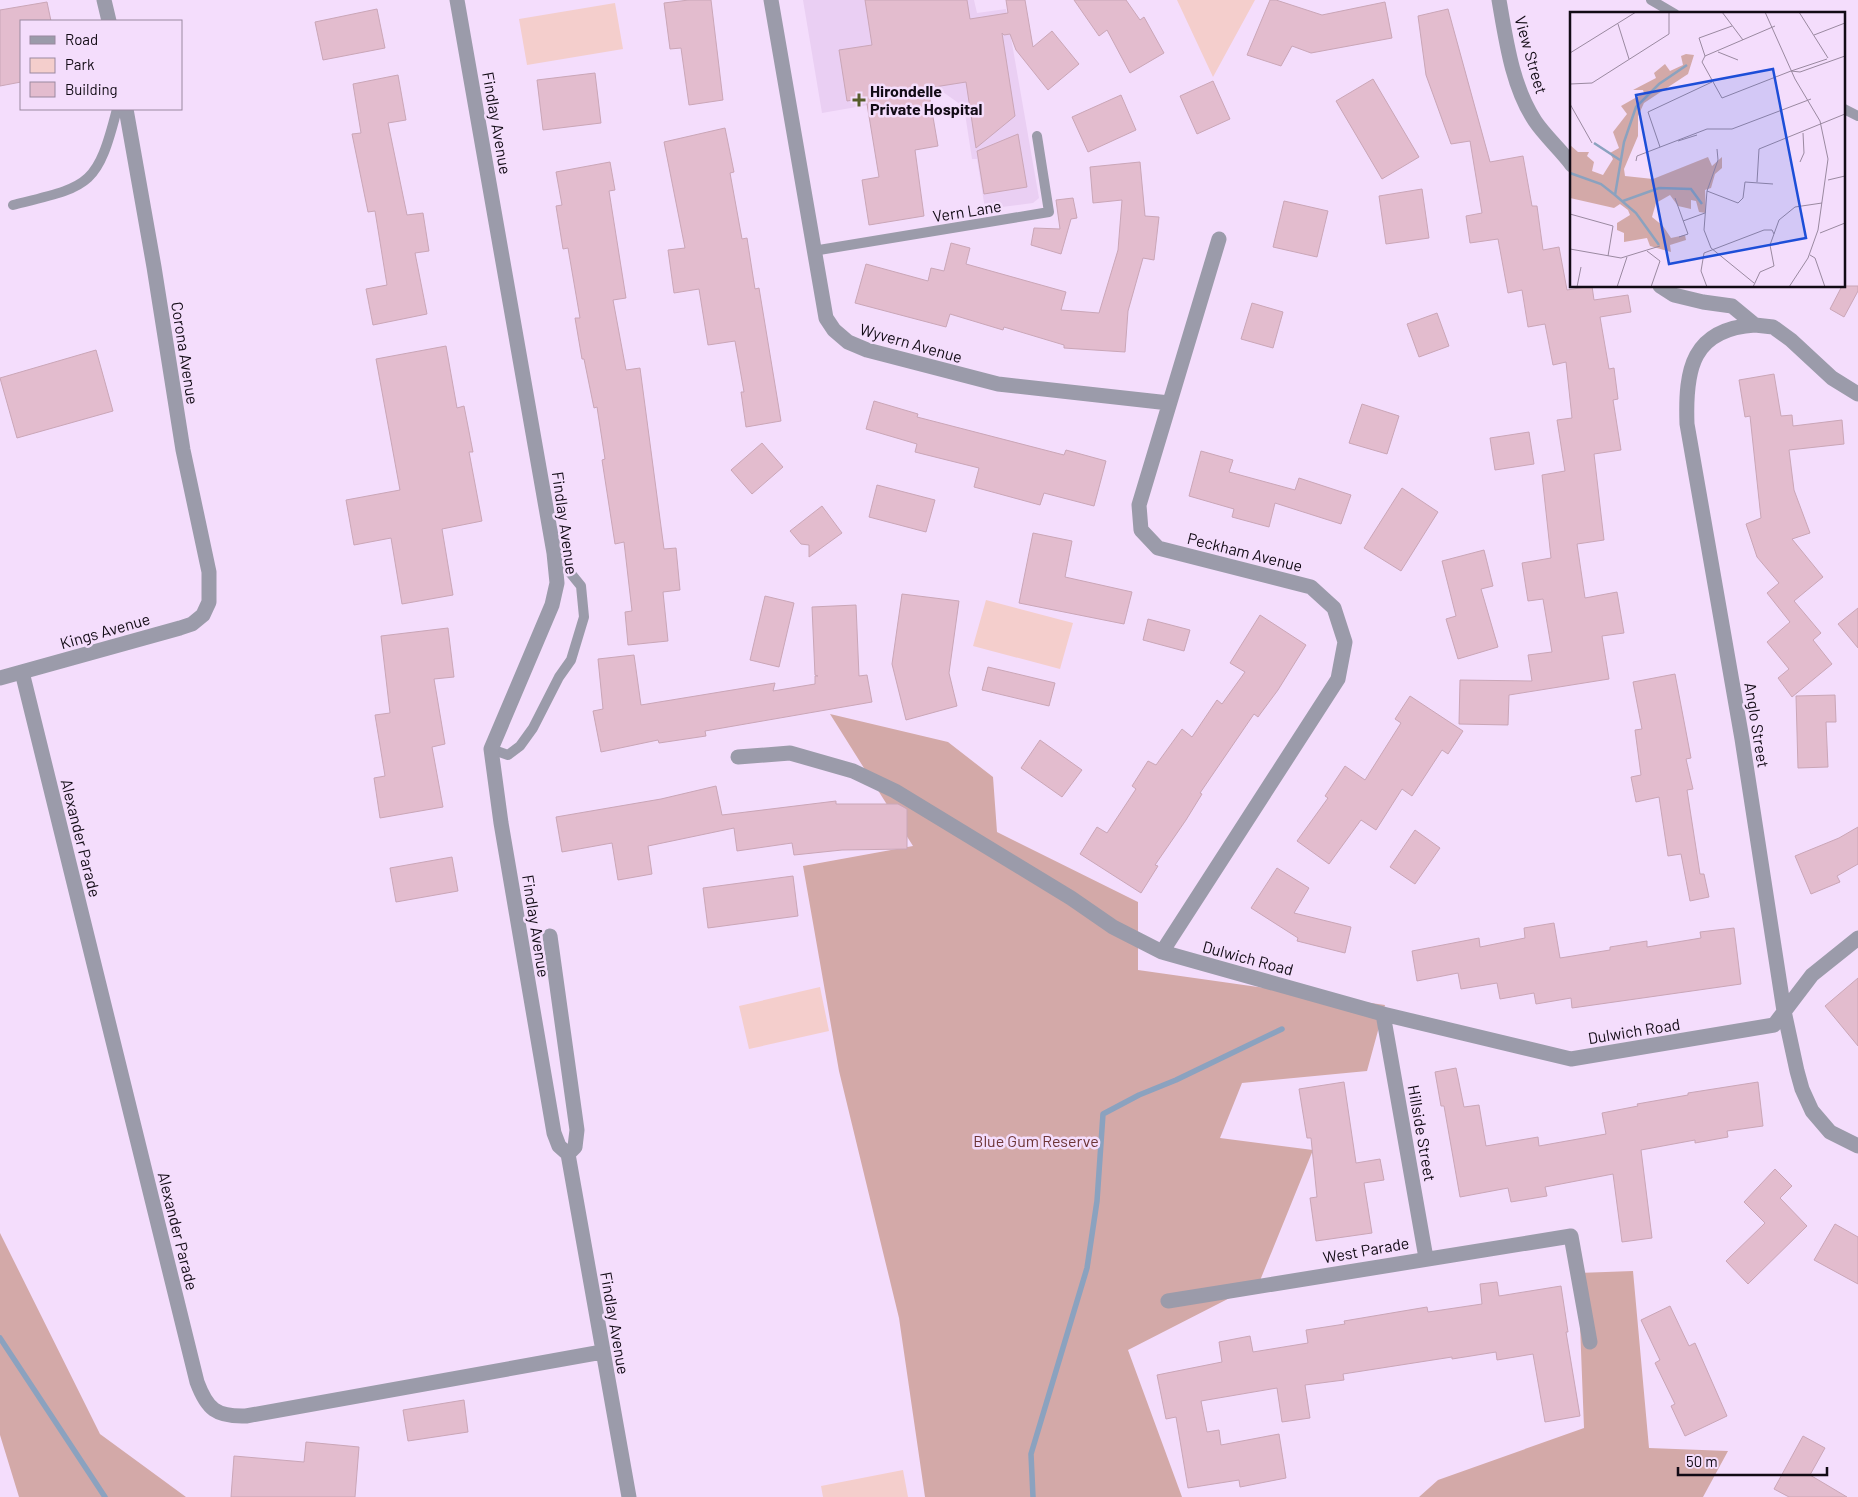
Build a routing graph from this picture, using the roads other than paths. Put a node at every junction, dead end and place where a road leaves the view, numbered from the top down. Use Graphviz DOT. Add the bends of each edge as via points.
graph roads {
  1 [pos="104,0"];
  2 [pos="458,0"];
  3 [pos="771,0"];
  4 [pos="1499,0"];
  5 [pos="1651,0"];
  6 [pos="1672,12"];
  7 [pos="109,20"];
  8 [pos="118,110"];
  9 [pos="126,110"];
  10 [pos="1846,110"];
  11 [pos="1858,116"];
  12 [pos="1037,136"];
  13 [pos="1570,163"];
  14 [pos="13,205"];
  15 [pos="1218,239"];
  16 [pos="813,251"];
  17 [pos="1663,288"];
  18 [pos="1755,324"];
  19 [pos="1858,394"];
  20 [pos="1169,403"];
  21 [pos="554,553"];
  22 [pos="209,602"];
  23 [pos="22,672"];
  24 [pos="0,678"];
  25 [pos="491,749"];
  26 [pos="738,757"];
  27 [pos="550,936"];
  28 [pos="1858,938"];
  29 [pos="1162,952"];
  30 [pos="1784,1011"];
  31 [pos="1383,1014"];
  32 [pos="1858,1146"];
  33 [pos="568,1154"];
  34 [pos="1426,1258"];
  35 [pos="1168,1301"];
  36 [pos="1590,1342"];
  37 [pos="602,1352"];
  38 [pos="629,1497"];
  1 -- 7 [label="street"];
  2 -- 21 [label="street, Findlay Avenue"];
  3 -- 16 [label="street, Wyvern Avenue"];
  4 -- 13 [label="street, View Street" via="1507,47 1523,99 1535,122"];
  5 -- 6 [label="lane"];
  8 -- 14 [label="lane" via="103,157 94,173 82,184"];
  9 -- 22 [label="street, Corona Avenue" via="183,450 209,572"];
  10 -- 11 [label="lane"];
  12 -- 16 [label="lane, Vern Lane" via="1049,212"];
  15 -- 20 [label="street, Peckham Avenue"];
  16 -- 20 [label="street, Wyvern Avenue" via="826,318 848,342 866,350 998,384"];
  17 -- 18 [label="street" via="1674,295 1732,306"];
  18 -- 19 [label="street" via="1773,328 1785,336 1832,378"];
  18 -- 30 [label="street, Anglo Street" via="1736,326 1702,343 1690,368 1686,395 1687,424 1742,738"];
  20 -- 29 [label="street, Peckham Avenue" via="1139,505 1141,530 1158,548 1311,587 1334,608 1345,642 1338,679"];
  21 -- 25 [label="street, Findlay Avenue" via="557,582 552,605"];
  21 -- 25 [label="lane" via="581,586 584,617 571,660 520,746 508,756"];
  22 -- 23 [label="street, Kings Avenue" via="203,615 192,624"];
  23 -- 24 [label="street, Kings Avenue"];
  23 -- 37 [label="street, Alexander Parade" via="197,1382 209,1406 220,1414 246,1416"];
  25 -- 33 [label="street, Findlay Avenue" via="554,1133 559,1146"];
  26 -- 29 [label="street, Dulwich Road" via="790,753 861,775 896,791 1113,927"];
  27 -- 33 [label="street, Findlay Avenue" via="577,1130 575,1147"];
  28 -- 30 [label="street, Dulwich Road" via="1812,975"];
  29 -- 31 [label="street, Dulwich Road"];
  30 -- 31 [label="street, Dulwich Road" via="1774,1025 1572,1059"];
  30 -- 32 [label="street, Anglo Street" via="1802,1089 1812,1111 1830,1132"];
  31 -- 34 [label="street, Hillside Street"];
  33 -- 37 [label="street, Findlay Avenue"];
  34 -- 35 [label="street, West Parade"];
  34 -- 36 [label="street, West Parade" via="1571,1236"];
  37 -- 38 [label="street, Findlay Avenue"];
}
